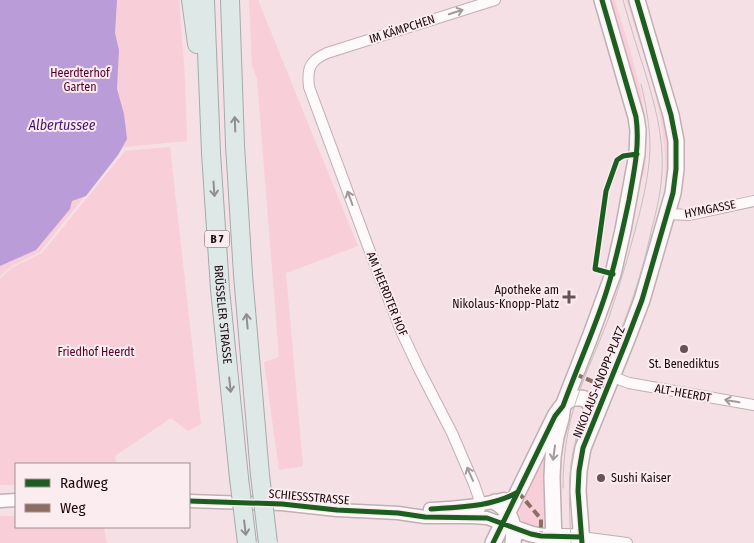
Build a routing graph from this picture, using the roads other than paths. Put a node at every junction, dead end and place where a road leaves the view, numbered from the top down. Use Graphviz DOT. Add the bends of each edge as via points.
graph roads {
  1 [pos="190,0"];
  2 [pos="205,0"];
  3 [pos="230,0"];
  4 [pos="495,0"];
  5 [pos="602,0"];
  6 [pos="637,0"];
  7 [pos="312,63"];
  8 [pos="211,153"];
  9 [pos="754,201"];
  10 [pos="667,214"];
  11 [pos="613,377"];
  12 [pos="754,405"];
  13 [pos="562,406"];
  14 [pos="583,448"];
  15 [pos="518,492"];
  16 [pos="15,500"];
  17 [pos="0,501"];
  18 [pos="190,501"];
  19 [pos="488,503"];
  20 [pos="578,511"];
  21 [pos="398,513"];
  22 [pos="472,517"];
  23 [pos="509,527"];
  24 [pos="525,539"];
  25 [pos="554,540"];
  26 [pos="581,540"];
  27 [pos="247,543"];
  28 [pos="268,543"];
  29 [pos="493,543"];
  30 [pos="627,543"];
  1 -- 8 [label="highway"];
  2 -- 8 [label="highway, BRÜSSELER STRASSE / B 7"];
  28 -- 3 [label="highway, BRÜSSELER STRASSE / B 7, one-way, bridge" via="241,245"];
  7 -- 4 [label="street, IM KÄMPCHEN, one-way" via="327,53"];
  5 -- 13 [label="main road, NIKOLAUS-KNOPP-PLATZ" via="636,117 637,154 612,274"];
  6 -- 10 [label="main road, NIKOLAUS-KNOPP-PLATZ" via="676,140 675,177"];
  19 -- 7 [label="street, AM HEERDTER HOF, one-way" via="474,484 402,333 308,88 307,73"];
  8 -- 27 [label="highway, BRÜSSELER STRASSE / B 7, one-way, bridge" via="220,289"];
  9 -- 10 [label="street, HYMGASSE" via="689,216"];
  10 -- 11 [label="main road, NIKOLAUS-KNOPP-PLATZ" via="642,300"];
  12 -- 11 [label="street, ALT-HEERDT, one-way"];
  11 -- 14 [label="main road, NIKOLAUS-KNOPP-PLATZ"];
  13 -- 14 [label="main road" via="577,398 590,402 592,413"];
  13 -- 15 [label="main road, NIKOLAUS-KNOPP-PLATZ"];
  13 -- 25 [label="main road, NIKOLAUS-KNOPP-PLATZ, one-way" via="553,457"];
  14 -- 20 [label="main road, NIKOLAUS-KNOPP-PLATZ"];
  15 -- 19 [label="street, SCHIESSSTRASSE"];
  15 -- 23 [label="main road, NIKOLAUS-KNOPP-PLATZ"];
  15 -- 24 [label="main road, NIKOLAUS-KNOPP-PLATZ" via="514,510"];
  16 -- 17 [label="street"];
  18 -- 21 [label="street, SCHIESSSTRASSE"];
  19 -- 21 [label="street, SCHIESSSTRASSE"];
  19 -- 22 [label="street"];
  19 -- 23 [label="main road" via="502,506"];
  20 -- 25 [label="main road"];
  20 -- 26 [label="main road, NIKOLAUS-KNOPP-PLATZ"];
  21 -- 22 [label="street, SCHIESSSTRASSE" via="425,517"];
  22 -- 23 [label="street, SCHIESSSTRASSE" via="487,518"];
  23 -- 24 [label="main road"];
  23 -- 29 [label="main road, NIKOLAUS-KNOPP-PLATZ"];
  24 -- 25 [label="main road" via="541,536"];
  25 -- 26 [label="main road"];
  26 -- 30 [label="street"];
}
